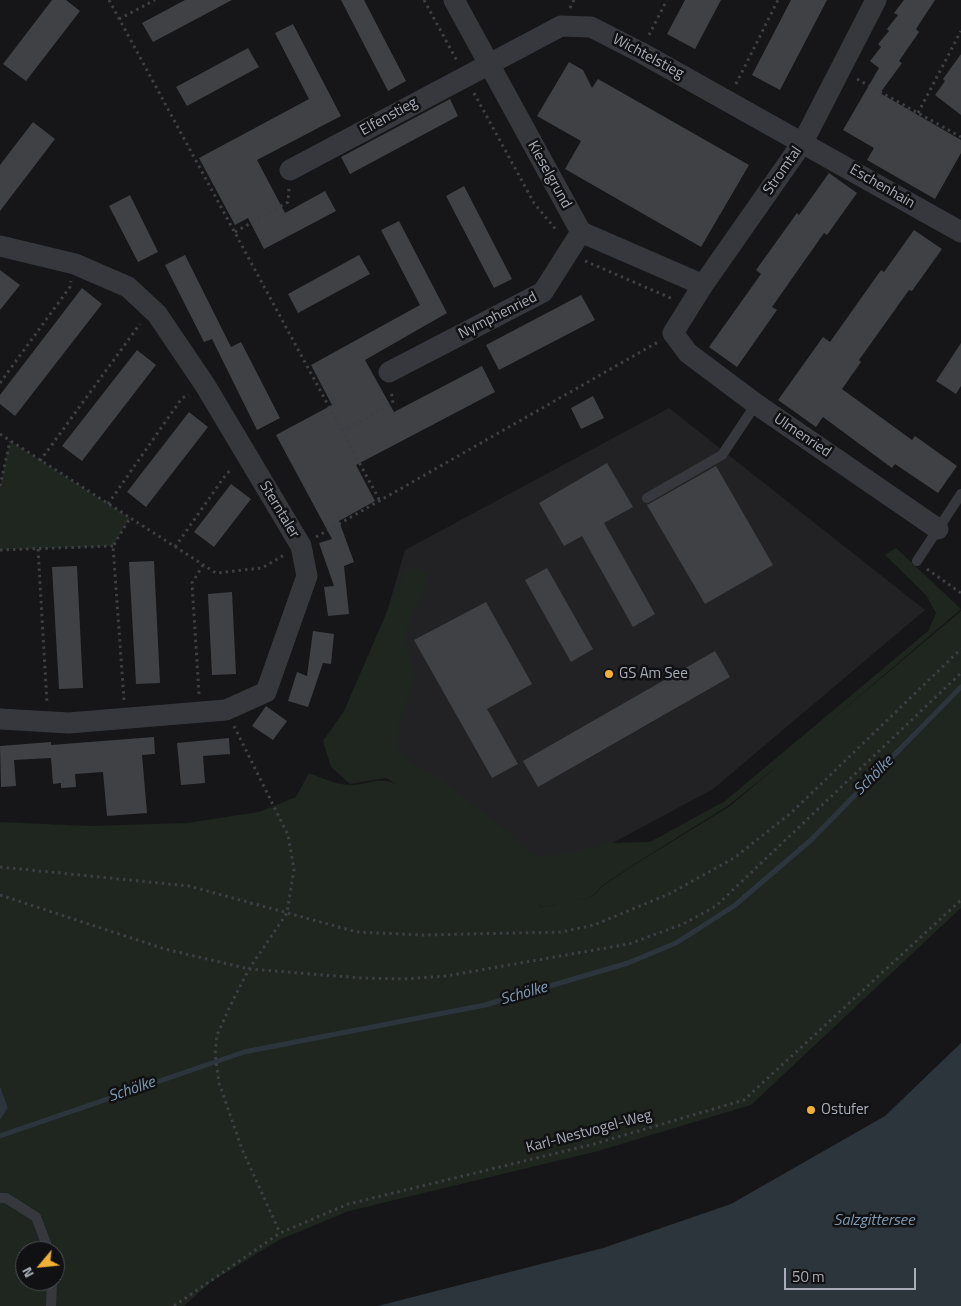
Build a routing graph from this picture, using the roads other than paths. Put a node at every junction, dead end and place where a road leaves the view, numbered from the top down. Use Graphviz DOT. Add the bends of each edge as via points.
graph roads {
  1 [pos="454,0"];
  2 [pos="876,0"];
  3 [pos="487,64"];
  4 [pos="804,142"];
  5 [pos="290,170"];
  6 [pos="581,232"];
  7 [pos="961,232"];
  8 [pos="0,246"];
  9 [pos="703,285"];
  10 [pos="674,333"];
  11 [pos="389,372"];
  12 [pos="756,404"];
  13 [pos="961,494"];
  14 [pos="647,498"];
  15 [pos="938,529"];
  16 [pos="917,561"];
  17 [pos="0,719"];
  18 [pos="0,1198"];
  19 [pos="45,1241"];
  20 [pos="51,1291"];
  21 [pos="50,1306"];
  1 -- 3 [label="street, Kieselgrund"];
  2 -- 4 [label="street, Stromtal"];
  3 -- 4 [label="street, Wichtelstieg" via="561,26 591,27"];
  3 -- 5 [label="street, Elfenstieg"];
  3 -- 6 [label="street, Kieselgrund"];
  4 -- 7 [label="street, Eschenhain"];
  4 -- 9 [label="street, Stromtal"];
  6 -- 9 [label="street"];
  6 -- 11 [label="street, Nymphenried" via="543,292"];
  8 -- 17 [label="street, Sterntaler" via="75,264 128,287 157,314 205,385 301,546 307,576 266,692 226,710 69,723"];
  9 -- 10 [label="street, Stromtal"];
  10 -- 12 [label="street, Ulmenried" via="688,353"];
  12 -- 14 [label="lane" via="722,455"];
  12 -- 15 [label="street, Ulmenried"];
  13 -- 15 [label="lane"];
  15 -- 16 [label="lane"];
  18 -- 19 [label="lane" via="6,1198 36,1217"];
  20 -- 21 [label="lane"];
}
